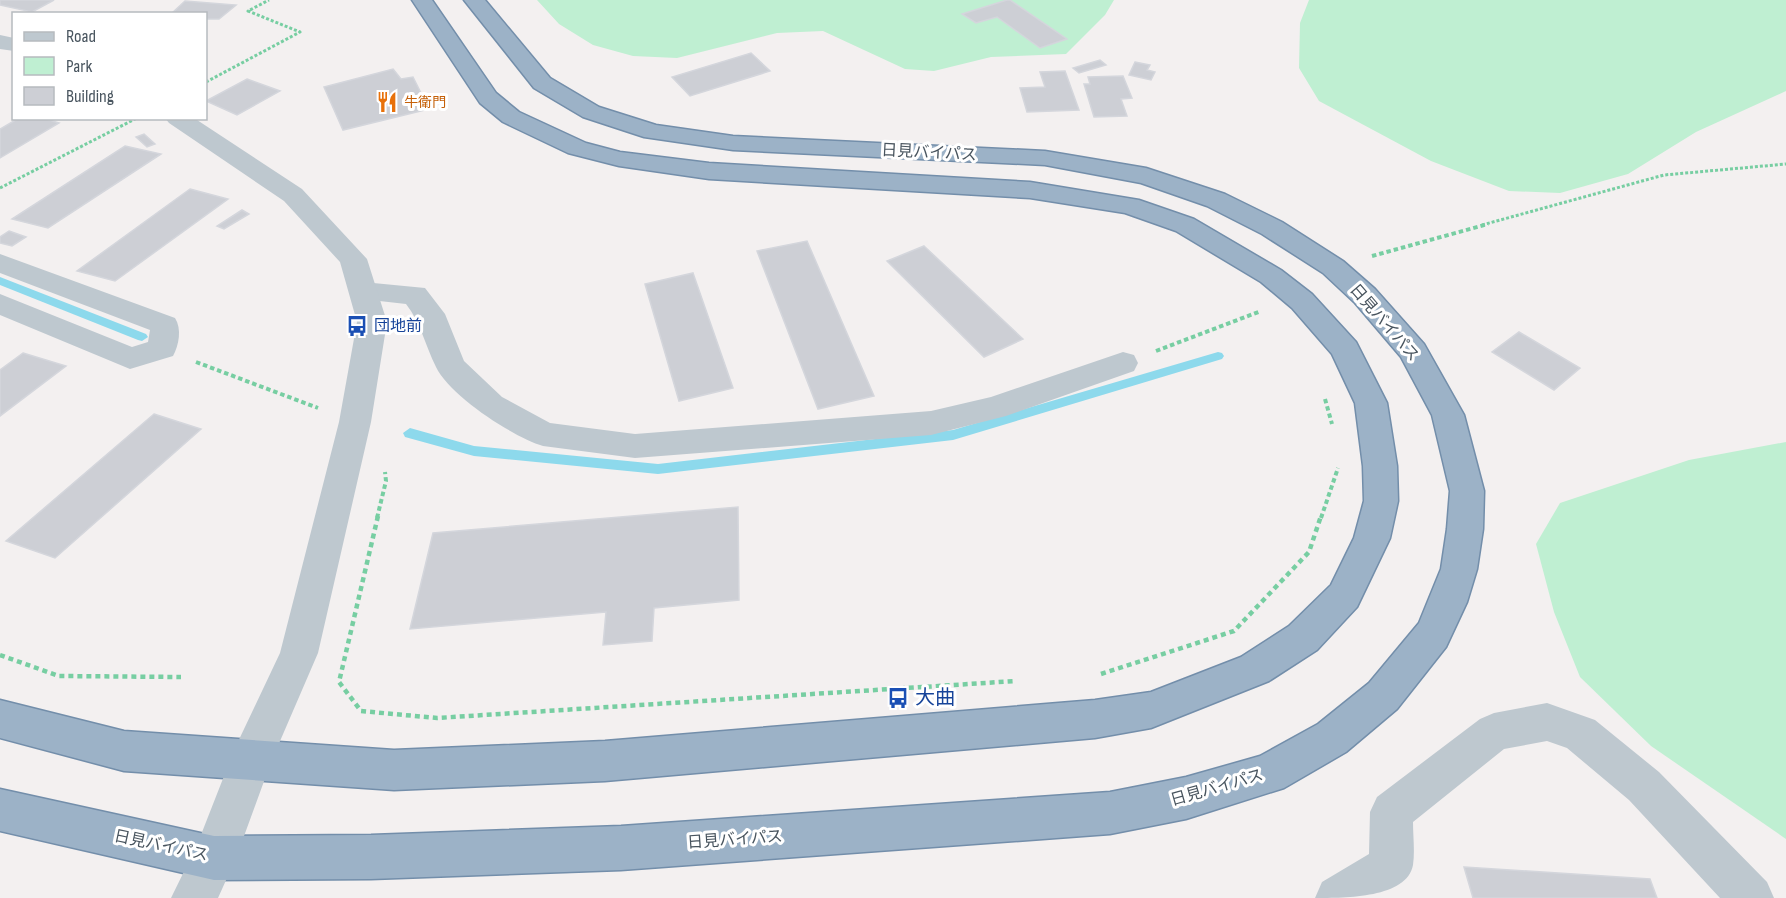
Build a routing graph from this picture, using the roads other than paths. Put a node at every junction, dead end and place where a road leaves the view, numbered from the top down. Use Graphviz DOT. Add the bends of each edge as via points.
graph roads {
  1 [pos="422,0"];
  2 [pos="474,0"];
  3 [pos="180,120"];
  4 [pos="0,263"];
  5 [pos="363,291"];
  6 [pos="0,304"];
  7 [pos="1123,363"];
  8 [pos="0,719"];
  9 [pos="250,762"];
  10 [pos="0,810"];
  11 [pos="214,858"];
  12 [pos="194,898"];
  13 [pos="1338,898"];
  14 [pos="1751,898"];
  1 -- 9 [label="highway, 日見バイパス" via="488,98 511,117 577,148 619,159 709,171 1030,190 1130,206 1185,225 1271,276 1302,301 1345,349 1371,403 1381,501 1372,538 1344,596 1303,638 1255,669 1151,710 1095,719 605,761 394,770"];
  2 -- 11 [label="highway, 日見バイパス" via="542,83 591,112 653,132 733,143 1045,158 1146,176 1216,200 1281,233 1333,267 1365,296 1413,351 1448,415 1467,491 1459,569 1433,635 1383,696 1332,738 1269,774 1186,798 1110,813 621,848"];
  3 -- 5 [label="street" via="292,195 353,259"];
  4 -- 6 [label="street" via="165,325 162,349 130,358"];
  5 -- 7 [label="street" via="415,295 430,314 451,367 491,405 543,434 635,446 931,423 995,408"];
  5 -- 9 [label="street" via="372,322 355,422 299,653"];
  8 -- 9 [label="highway, 日見バイパス" via="124,751"];
  9 -- 11 [label="street"];
  10 -- 11 [label="highway, 日見バイパス"];
  11 -- 12 [label="street"];
  13 -- 14 [label="street" via="1391,866 1392,812 1494,732 1547,722 1581,734 1644,786"];
}
